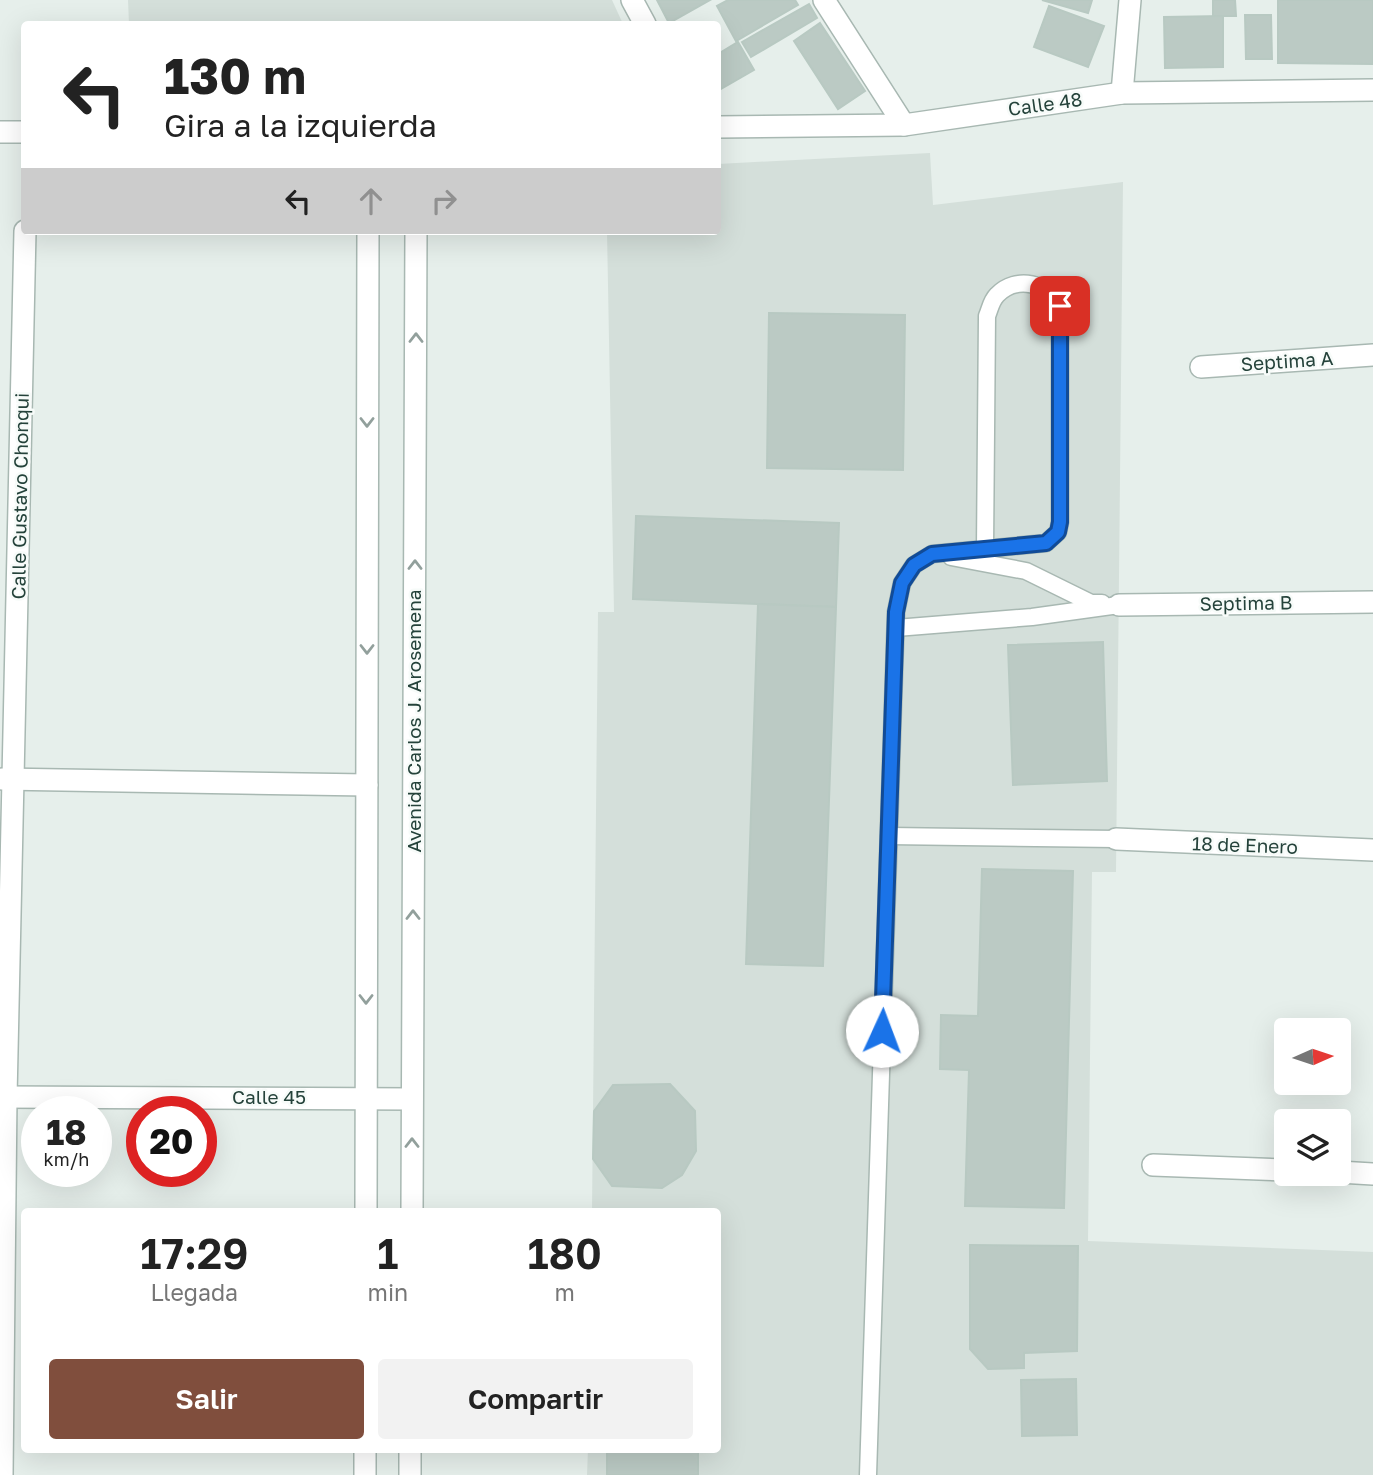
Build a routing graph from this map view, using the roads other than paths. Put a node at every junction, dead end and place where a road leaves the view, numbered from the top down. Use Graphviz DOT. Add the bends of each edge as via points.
graph roads {
  1 [pos="632,0"];
  2 [pos="824,0"];
  3 [pos="1130,0"];
  4 [pos="643,21"];
  5 [pos="1373,90"];
  6 [pos="1122,93"];
  7 [pos="904,125"];
  8 [pos="721,127"];
  9 [pos="0,132"];
  10 [pos="21,132"];
  11 [pos="25,235"];
  12 [pos="368,235"];
  13 [pos="416,235"];
  14 [pos="1373,355"];
  15 [pos="1201,367"];
  16 [pos="985,548"];
  17 [pos="932,554"];
  18 [pos="1373,602"];
  19 [pos="1119,604"];
  20 [pos="896,628"];
  21 [pos="7,779"];
  22 [pos="367,785"];
  23 [pos="889,836"];
  24 [pos="1116,839"];
  25 [pos="1373,850"];
  26 [pos="3,1097"];
  27 [pos="366,1098"];
  28 [pos="412,1099"];
  29 [pos="1153,1165"];
  30 [pos="1274,1170"];
  31 [pos="1351,1173"];
  32 [pos="1373,1174"];
  33 [pos="366,1208"];
  34 [pos="412,1208"];
  35 [pos="365,1453"];
  36 [pos="410,1453"];
  37 [pos="2,1475"];
  38 [pos="365,1475"];
  39 [pos="410,1475"];
  40 [pos="867,1475"];
  1 -- 4 [label="street"];
  2 -- 7 [label="street"];
  3 -- 6 [label="street"];
  5 -- 6 [label="street, Calle 48"];
  6 -- 7 [label="street, Calle 48"];
  7 -- 8 [label="street, Calle 48"];
  9 -- 10 [label="street"];
  11 -- 21 [label="street, Calle Gustavo Chonqui"];
  12 -- 22 [label="street, one-way"];
  28 -- 13 [label="street, Avenida Carlos J. Arosemena, one-way"];
  14 -- 15 [label="street, Septima A"];
  16 -- 16 [label="lane" via="1046,543 1058,532 1060,522 1060,306 1048,289 1036,286 1009,287 998,294 988,316"];
  16 -- 17 [label="lane"];
  17 -- 19 [label="lane" via="1027,571 1091,603"];
  17 -- 20 [label="lane" via="914,565 902,583"];
  18 -- 19 [label="street, Septima B"];
  19 -- 20 [label="lane" via="1032,617"];
  20 -- 23 [label="lane"];
  21 -- 22 [label="street"];
  21 -- 26 [label="street, Calle Gustavo Chonqui"];
  22 -- 27 [label="street, one-way"];
  23 -- 24 [label="lane"];
  23 -- 40 [label="lane"];
  24 -- 25 [label="street, 18 de Enero"];
  26 -- 27 [label="street, Calle 45"];
  26 -- 37 [label="street, Calle Gustavo Chonqui"];
  27 -- 28 [label="street, Calle 45"];
  27 -- 33 [label="street"];
  34 -- 28 [label="street, Avenida Carlos J. Arosemena, one-way"];
  29 -- 30 [label="street"];
  31 -- 32 [label="street"];
  35 -- 38 [label="street"];
  36 -- 39 [label="street"];
}
